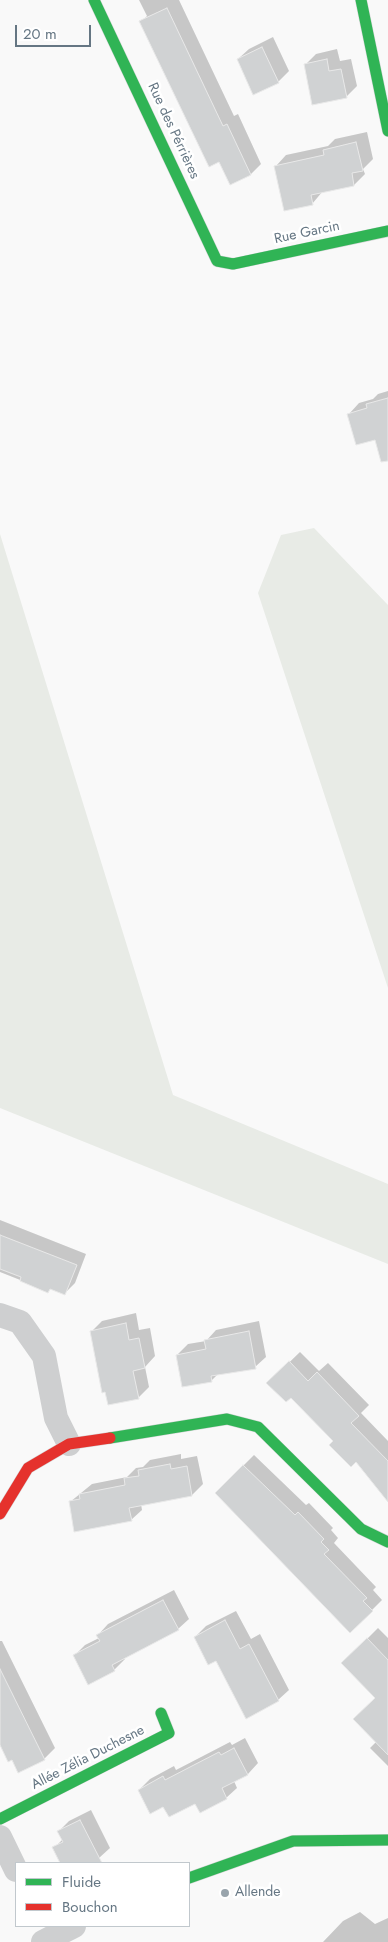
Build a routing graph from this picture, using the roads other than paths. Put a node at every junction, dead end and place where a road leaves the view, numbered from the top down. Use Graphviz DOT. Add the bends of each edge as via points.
graph roads {
  1 [pos="94,0"];
  2 [pos="361,0"];
  3 [pos="388,131"];
  4 [pos="388,231"];
  5 [pos="233,264"];
  6 [pos="0,1315"];
  7 [pos="69,1444"];
  8 [pos="0,1514"];
  9 [pos="388,1542"];
  10 [pos="161,1713"];
  11 [pos="0,1820"];
  12 [pos="0,1837"];
  13 [pos="388,1840"];
  14 [pos="15,1868"];
  15 [pos="190,1878"];
  16 [pos="71,1927"];
  17 [pos="45,1935"];
  1 -- 5 [label="street, Rue des Pérrières" via="217,261"];
  2 -- 3 [label="street"];
  4 -- 5 [label="street, Rue Garcin"];
  6 -- 7 [label="street" via="20,1322 44,1356 56,1418"];
  7 -- 8 [label="street" via="28,1468"];
  7 -- 9 [label="street" via="227,1419 258,1427 360,1529"];
  10 -- 11 [label="street, Allée Zélia Duchesne" via="170,1733"];
  12 -- 14 [label="street"];
  13 -- 15 [label="street" via="293,1841"];
  16 -- 17 [label="street"];
}
